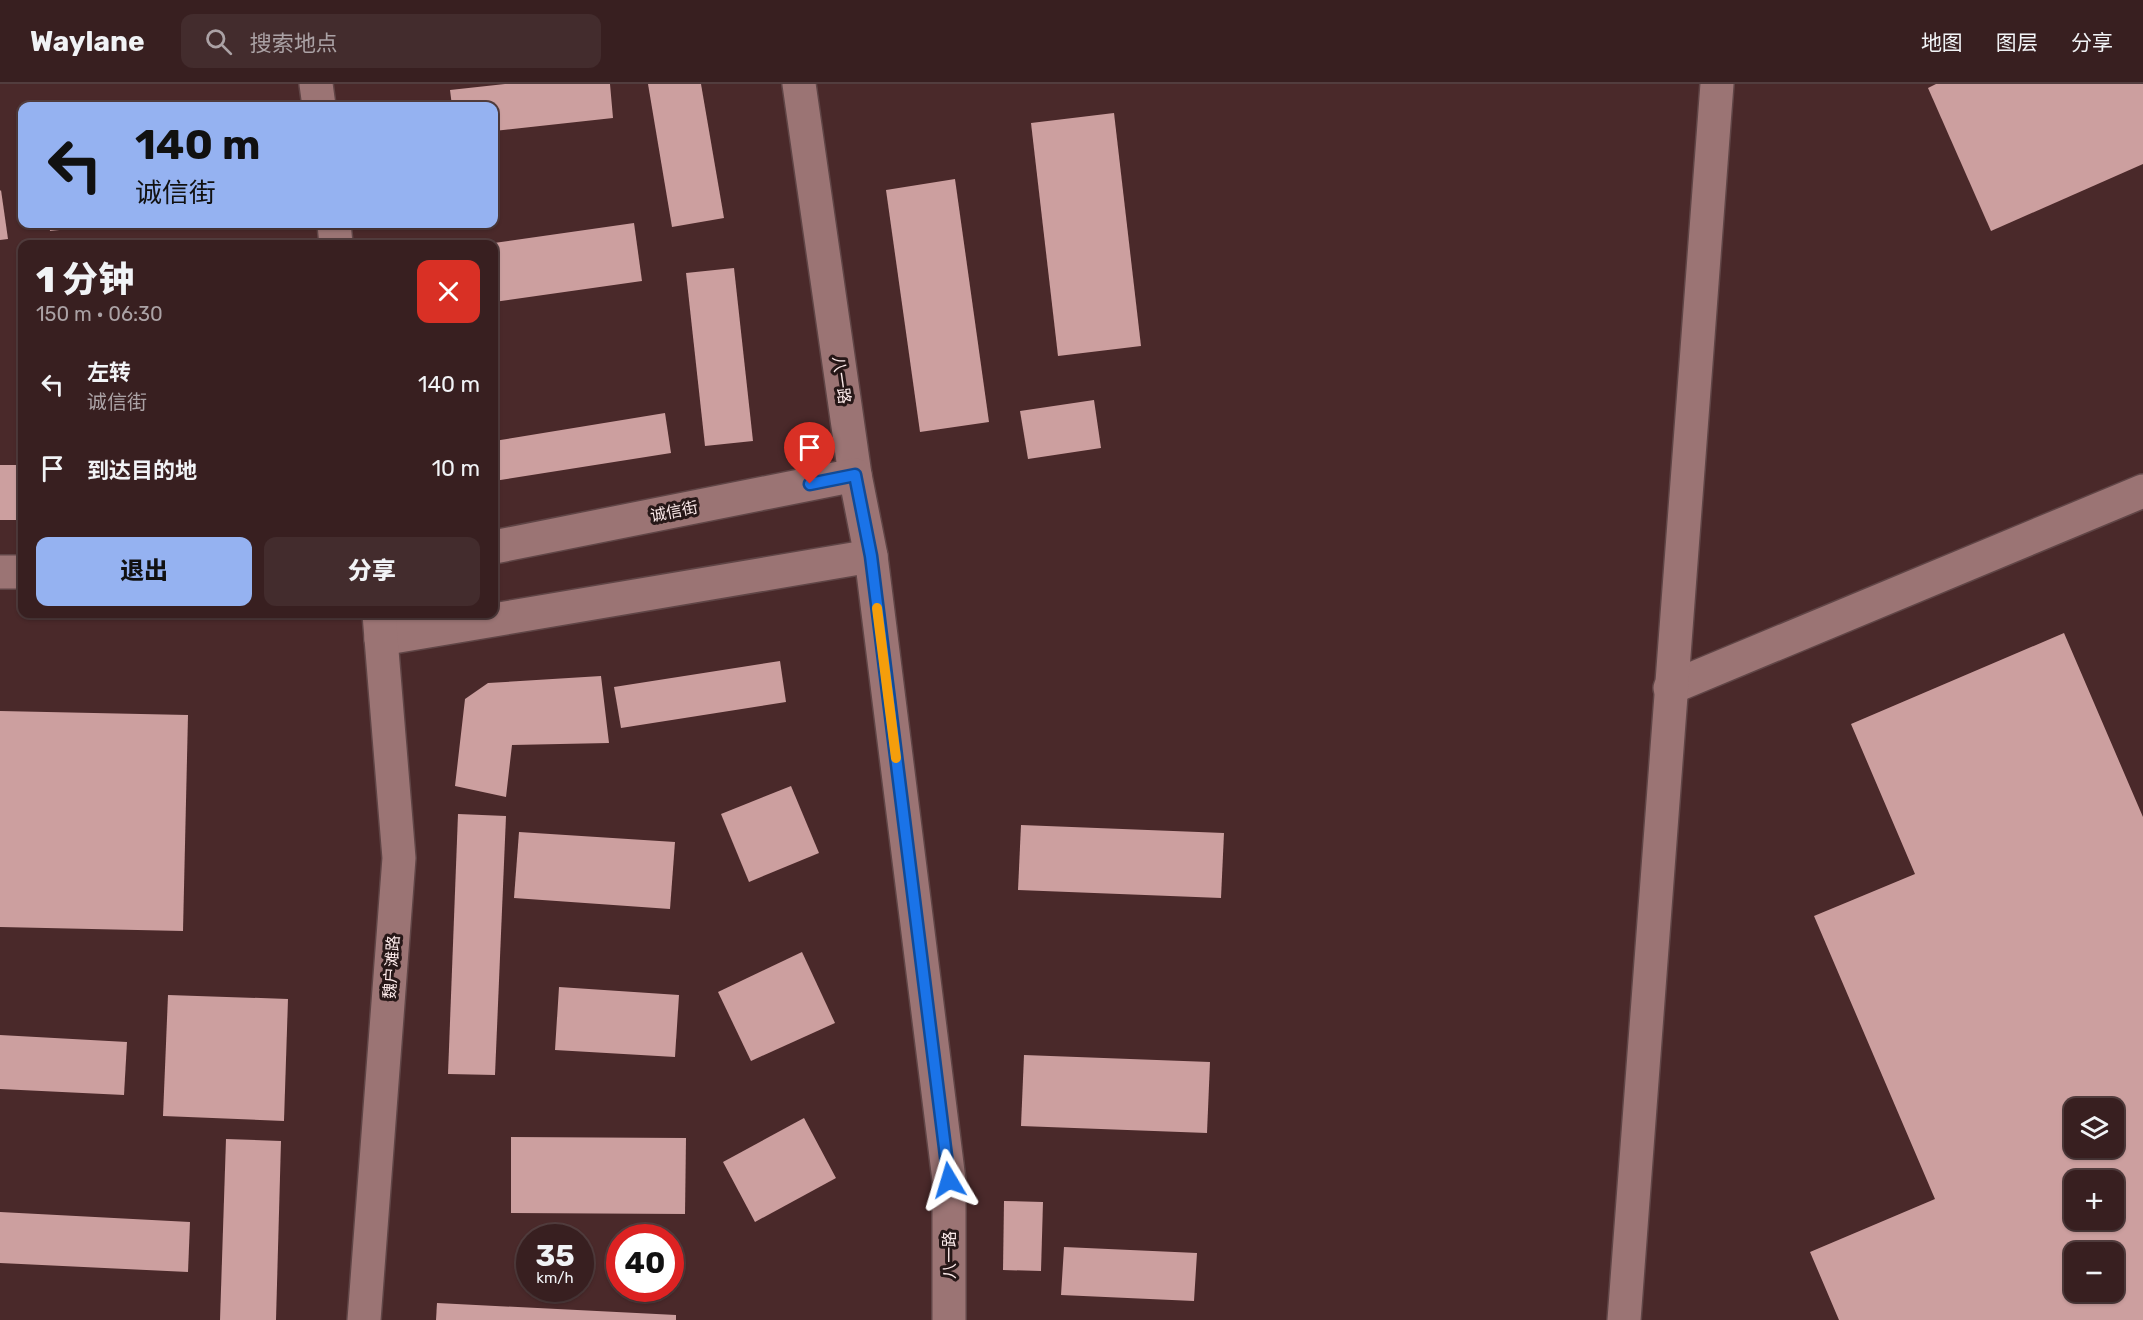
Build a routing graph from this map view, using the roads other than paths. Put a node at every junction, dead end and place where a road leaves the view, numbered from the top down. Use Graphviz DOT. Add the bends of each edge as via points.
graph roads {
  1 [pos="316,84"];
  2 [pos="799,84"];
  3 [pos="1717,84"];
  4 [pos="318,102"];
  5 [pos="855,475"];
  6 [pos="2143,491"];
  7 [pos="498,546"];
  8 [pos="871,556"];
  9 [pos="0,572"];
  10 [pos="18,572"];
  11 [pos="498,609"];
  12 [pos="436,618"];
  13 [pos="380,626"];
  14 [pos="1670,687"];
  15 [pos="364,1320"];
  16 [pos="949,1320"];
  17 [pos="1624,1320"];
  1 -- 4 [label="street"];
  2 -- 5 [label="street, 八一路"];
  3 -- 14 [label="street"];
  5 -- 7 [label="street, 诚信街"];
  5 -- 8 [label="street, 八一路"];
  6 -- 14 [label="street"];
  8 -- 11 [label="street"];
  8 -- 16 [label="street, 八一路" via="949,1180"];
  9 -- 10 [label="street"];
  12 -- 13 [label="street"];
  13 -- 15 [label="street, 魏户滩路" via="399,858"];
  14 -- 17 [label="street"];
}
